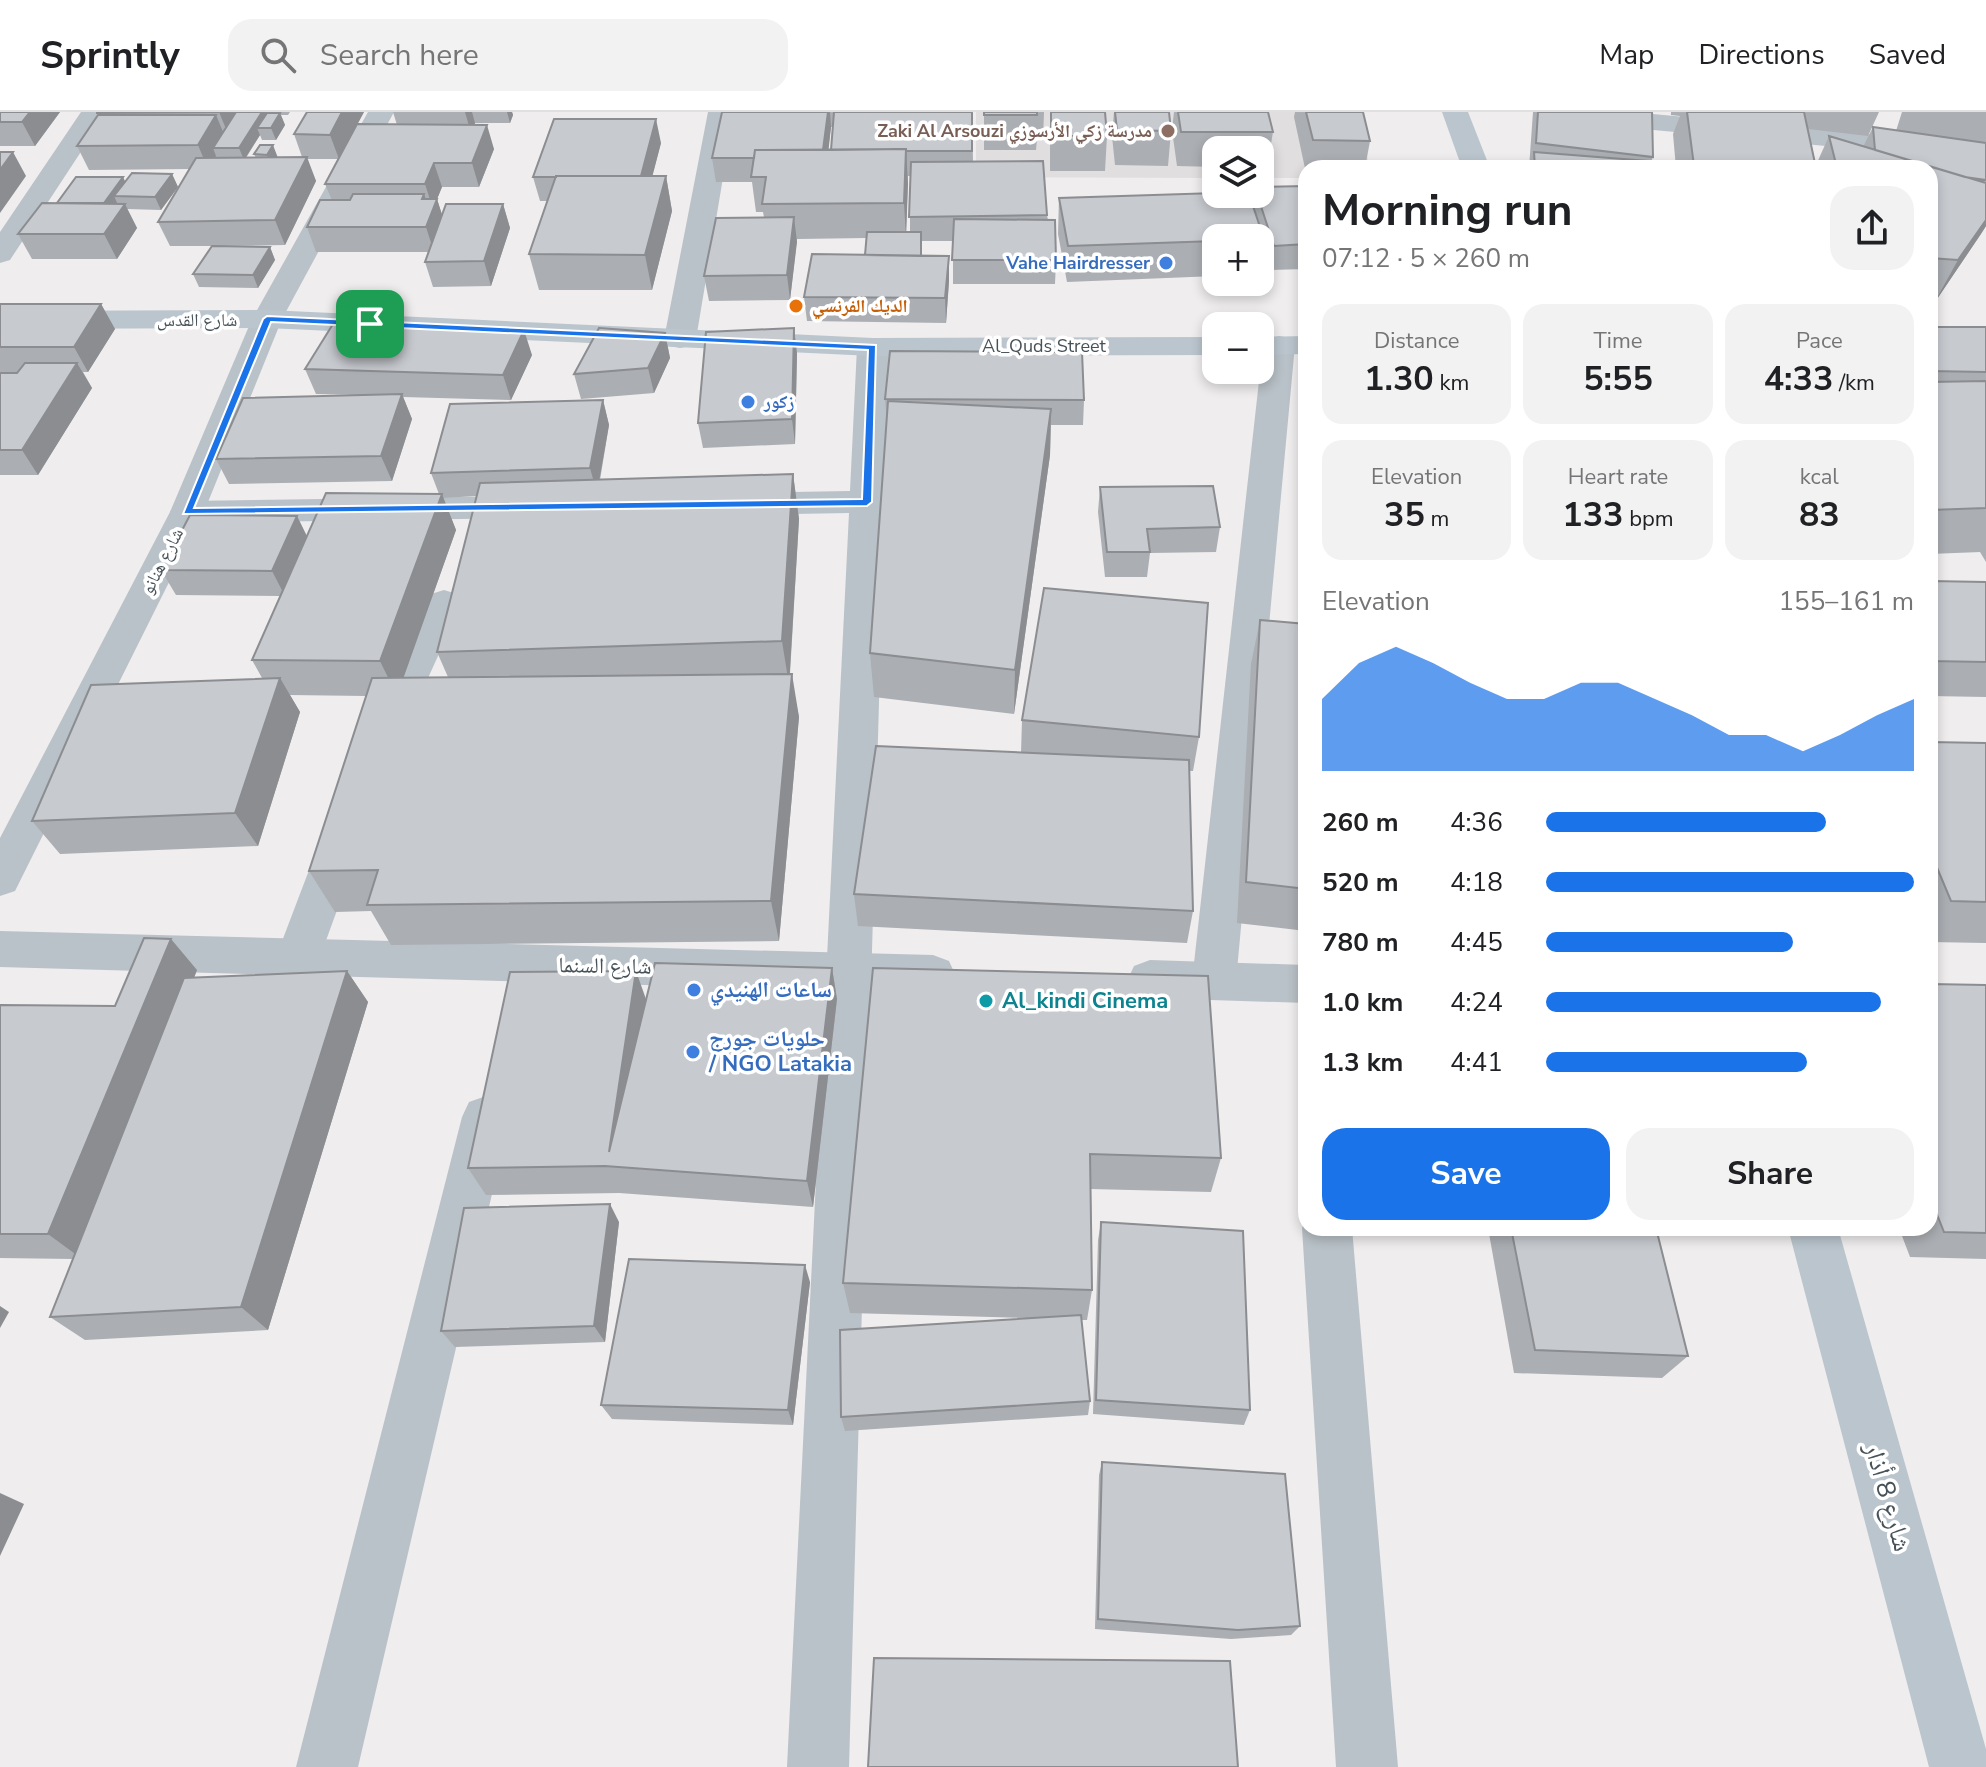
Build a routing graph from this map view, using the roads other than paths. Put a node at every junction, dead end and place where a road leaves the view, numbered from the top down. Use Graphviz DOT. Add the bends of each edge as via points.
graph roads {
  1 [pos="94,112"];
  2 [pos="381,112"];
  3 [pos="721,112"];
  4 [pos="1455,112"];
  5 [pos="1546,112"];
  6 [pos="1986,153"];
  7 [pos="1473,160"];
  8 [pos="0,254"];
  9 [pos="267,319"];
  10 [pos="0,320"];
  11 [pos="680,339"];
  12 [pos="1282,345"];
  13 [pos="1202,346"];
  14 [pos="873,347"];
  15 [pos="867,502"];
  16 [pos="709,505"];
  17 [pos="566,506"];
  18 [pos="187,512"];
  19 [pos="444,603"];
  20 [pos="369,764"];
  21 [pos="353,809"];
  22 [pos="0,879"];
  23 [pos="0,949"];
  24 [pos="298,957"];
  25 [pos="848,972"];
  26 [pos="975,975"];
  27 [pos="1103,978"];
  28 [pos="1214,981"];
  29 [pos="1298,984"];
  30 [pos="496,1072"];
  31 [pos="1328,1236"];
  32 [pos="1815,1236"];
  33 [pos="327,1767"];
  34 [pos="818,1767"];
  35 [pos="1367,1767"];
  36 [pos="1960,1767"];
  1 -- 8 [label="street"];
  2 -- 9 [label="street, شارع هنانو"];
  3 -- 11 [label="street"];
  4 -- 7 [label="main road"];
  5 -- 6 [label="street"];
  9 -- 10 [label="main road, شارع القدس"];
  9 -- 11 [label="main road, شارع القدس"];
  9 -- 18 [label="street, شارع هنانو"];
  11 -- 14 [label="main road, شارع القدس"];
  12 -- 28 [label="street"];
  13 -- 14 [label="main road, Al_Quds Street"];
  14 -- 15 [label="street"];
  15 -- 16 [label="street"];
  15 -- 25 [label="street"];
  17 -- 18 [label="street"];
  18 -- 22 [label="street, شارع هنانو"];
  19 -- 20 [label="street"];
  21 -- 24 [label="street"];
  23 -- 24 [label="street, شارع السنما"];
  24 -- 25 [label="street, شارع السنما" via="517,987"];
  25 -- 26 [label="street, شارع السنما"];
  25 -- 34 [label="street"];
  27 -- 28 [label="street"];
  28 -- 29 [label="street"];
  30 -- 33 [label="street"];
  31 -- 35 [label="street"];
  32 -- 36 [label="main road, شارع 8 أذار"];
}
